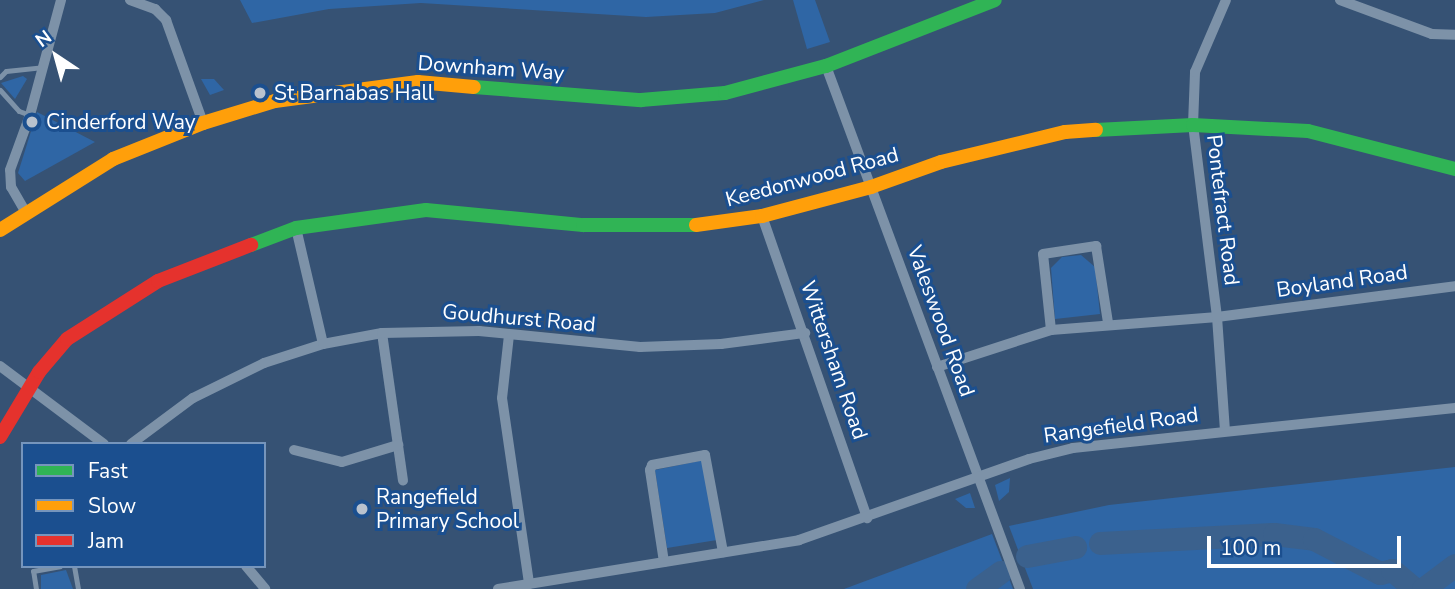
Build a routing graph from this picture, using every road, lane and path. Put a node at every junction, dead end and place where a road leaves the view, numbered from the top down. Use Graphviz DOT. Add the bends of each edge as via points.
graph roads {
  1 [pos="61,0"];
  2 [pos="130,0"];
  3 [pos="995,0"];
  4 [pos="1226,0"];
  5 [pos="1340,0"];
  6 [pos="1352,3"];
  7 [pos="1455,35"];
  8 [pos="826,66"];
  9 [pos="43,67"];
  10 [pos="0,77"];
  11 [pos="0,90"];
  12 [pos="30,115"];
  13 [pos="203,123"];
  14 [pos="1193,125"];
  15 [pos="1455,169"];
  16 [pos="871,187"];
  17 [pos="25,211"];
  18 [pos="762,216"];
  19 [pos="296,228"];
  20 [pos="0,230"];
  21 [pos="1455,286"];
  22 [pos="1217,317"];
  23 [pos="1108,323"];
  24 [pos="1051,330"];
  25 [pos="383,333"];
  26 [pos="805,333"];
  27 [pos="509,335"];
  28 [pos="323,344"];
  29 [pos="0,366"];
  30 [pos="937,367"];
  31 [pos="29,388"];
  32 [pos="1455,408"];
  33 [pos="1225,431"];
  34 [pos="0,437"];
  35 [pos="101,442"];
  36 [pos="133,442"];
  37 [pos="398,445"];
  38 [pos="294,450"];
  39 [pos="978,478"];
  40 [pos="403,481"];
  41 [pos="867,519"];
  42 [pos="723,552"];
  43 [pos="664,562"];
  44 [pos="49,568"];
  45 [pos="74,568"];
  46 [pos="248,568"];
  47 [pos="529,584"];
  48 [pos="36,589"];
  49 [pos="78,589"];
  50 [pos="265,589"];
  51 [pos="498,589"];
  52 [pos="1020,589"];
  1 -- 9 [label="street"];
  2 -- 13 [label="street" via="155,9 166,20"];
  3 -- 8 [label="street, Downham Way"];
  4 -- 14 [label="street, Pontefract Road" via="1195,72"];
  5 -- 6 [label="street"];
  6 -- 7 [label="street" via="1432,34"];
  8 -- 13 [label="street, Downham Way" via="724,93 642,100 467,83 364,87 275,102"];
  8 -- 16 [label="street, Valeswood Road"];
  9 -- 10 [label="lane" via="6,71"];
  9 -- 12 [label="street"];
  11 -- 12 [label="lane" via="19,111"];
  12 -- 17 [label="street" via="10,170 11,187"];
  13 -- 17 [label="street, Downham Way" via="113,159"];
  14 -- 15 [label="street, Keedonwood Road" via="1308,131"];
  14 -- 16 [label="street, Keedonwood Road" via="1065,132 941,162"];
  14 -- 22 [label="street, Pontefract Road"];
  16 -- 18 [label="street, Keedonwood Road"];
  16 -- 30 [label="street, Valeswood Road"];
  17 -- 20 [label="street, Downham Way"];
  18 -- 19 [label="street, Keedonwood Road" via="678,228 622,228 426,210"];
  18 -- 26 [label="street, Wittersham Road"];
  19 -- 28 [label="street"];
  19 -- 31 [label="street, Keedonwood Road" via="193,264 118,303 67,339"];
  21 -- 22 [label="street, Boyland Road"];
  22 -- 23 [label="street, Boyland Road"];
  22 -- 33 [label="street, Pontefract Road"];
  23 -- 24 [label="street, Boyland Road"];
  23 -- 24 [label="street" via="1096,246 1043,254"];
  24 -- 30 [label="street, Boyland Road"];
  25 -- 27 [label="street, Goudhurst Road"];
  25 -- 28 [label="street, Goudhurst Road"];
  25 -- 37 [label="street"];
  26 -- 27 [label="street, Goudhurst Road" via="721,344 640,347"];
  26 -- 41 [label="street, Wittersham Road"];
  27 -- 47 [label="street" via="502,398"];
  28 -- 36 [label="street, Goudhurst Road" via="223,382"];
  29 -- 31 [label="street"];
  30 -- 39 [label="street, Valeswood Road"];
  31 -- 34 [label="street, Keedonwood Road"];
  31 -- 35 [label="street"];
  32 -- 33 [label="street, Rangefield Road"];
  33 -- 39 [label="street, Rangefield Road" via="1073,447"];
  37 -- 38 [label="street" via="342,462"];
  37 -- 40 [label="street"];
  39 -- 41 [label="street, Rangefield Road"];
  39 -- 52 [label="street, Valeswood Road"];
  41 -- 42 [label="street, Rangefield Road" via="799,540"];
  42 -- 43 [label="street, Rangefield Road"];
  42 -- 43 [label="street" via="705,455 652,465 650,470"];
  43 -- 47 [label="street, Rangefield Road"];
  44 -- 48 [label="lane" via="33,571"];
  45 -- 49 [label="lane"];
  46 -- 50 [label="street"];
  47 -- 51 [label="street, Rangefield Road"];
}
